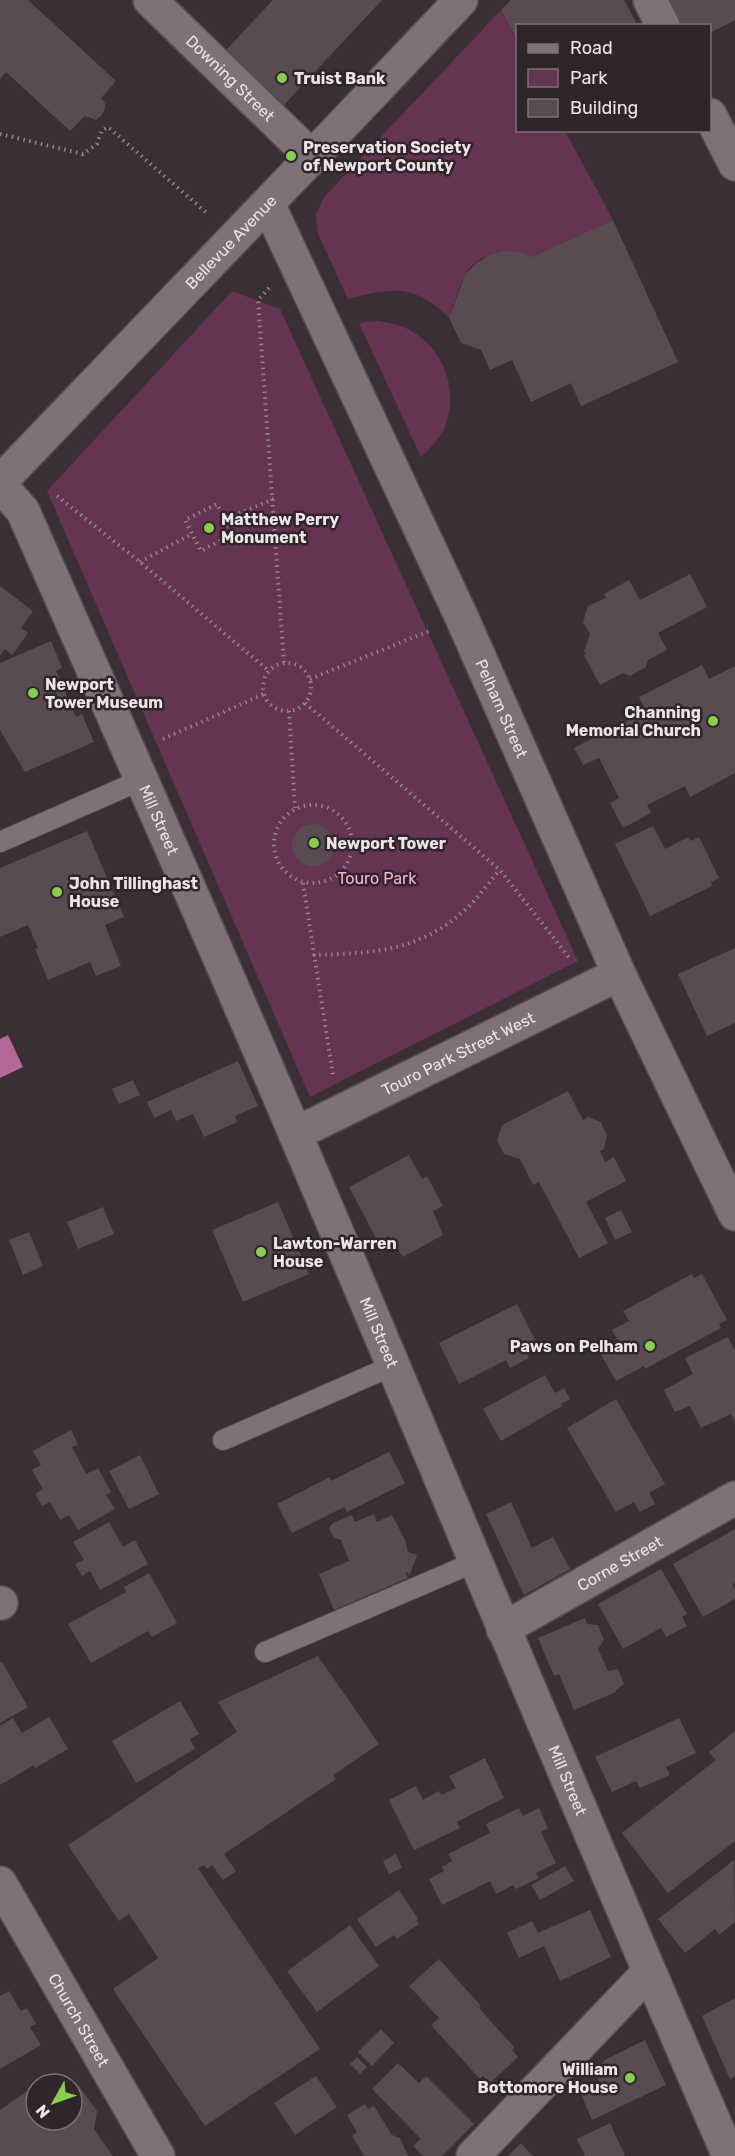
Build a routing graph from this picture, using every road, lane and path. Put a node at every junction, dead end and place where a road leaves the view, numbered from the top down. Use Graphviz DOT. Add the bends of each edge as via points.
graph roads {
  1 [pos="150,0"];
  2 [pos="461,0"];
  3 [pos="650,0"];
  4 [pos="662,24"];
  5 [pos="711,117"];
  6 [pos="0,135"];
  7 [pos="312,158"];
  8 [pos="735,164"];
  9 [pos="268,204"];
  10 [pos="235,238"];
  11 [pos="293,257"];
  12 [pos="0,484"];
  13 [pos="55,494"];
  14 [pos="274,499"];
  15 [pos="225,519"];
  16 [pos="192,534"];
  17 [pos="140,562"];
  18 [pos="462,618"];
  19 [pos="284,663"];
  20 [pos="269,671"];
  21 [pos="310,679"];
  22 [pos="264,694"];
  23 [pos="305,703"];
  24 [pos="289,711"];
  25 [pos="159,741"];
  26 [pos="141,780"];
  27 [pos="295,808"];
  28 [pos="0,842"];
  29 [pos="500,870"];
  30 [pos="303,883"];
  31 [pos="313,955"];
  32 [pos="575,965"];
  33 [pos="620,974"];
  34 [pos="334,1080"];
  35 [pos="295,1134"];
  36 [pos="735,1214"];
  37 [pos="392,1366"];
  38 [pos="223,1440"];
  39 [pos="735,1498"];
  40 [pos="475,1562"];
  41 [pos="503,1629"];
  42 [pos="265,1652"];
  43 [pos="0,1883"];
  44 [pos="11,1930"];
  45 [pos="649,1972"];
  46 [pos="158,2156"];
  47 [pos="473,2156"];
  48 [pos="729,2156"];
  1 -- 7 [label="street, Downing Street"];
  2 -- 7 [label="street, Bellevue Avenue"];
  3 -- 4 [label="street"];
  5 -- 8 [label="street"];
  6 -- 10 [label="path" via="83,154 97,144 102,130 108,127"];
  7 -- 9 [label="street, Bellevue Avenue"];
  9 -- 10 [label="street, Bellevue Avenue"];
  9 -- 11 [label="street, Pelham Street"];
  10 -- 12 [label="street, Bellevue Avenue"];
  11 -- 14 [label="path" via="258,300"];
  11 -- 18 [label="street, Pelham Street"];
  12 -- 26 [label="street, Mill Street" via="23,511"];
  13 -- 17 [label="path"];
  14 -- 15 [label="path"];
  14 -- 19 [label="path"];
  15 -- 16 [label="path" via="217,504 185,520"];
  15 -- 16 [label="path" via="233,534 201,551"];
  16 -- 17 [label="path"];
  17 -- 20 [label="path"];
  18 -- 21 [label="path"];
  18 -- 33 [label="street, Pelham Street"];
  19 -- 20 [label="path"];
  19 -- 21 [label="path" via="300,667"];
  20 -- 22 [label="path"];
  21 -- 23 [label="path"];
  22 -- 24 [label="path" via="270,703"];
  22 -- 25 [label="path"];
  23 -- 24 [label="path"];
  23 -- 29 [label="path"];
  24 -- 27 [label="path"];
  26 -- 28 [label="lane"];
  26 -- 35 [label="street, Mill Street"];
  27 -- 30 [label="path" via="280,821 274,838 275,858 286,874"];
  27 -- 30 [label="path" via="314,804 332,809 347,822 353,840 351,859 340,874 322,883"];
  29 -- 31 [label="path" via="467,908 436,932 400,948"];
  29 -- 32 [label="path"];
  30 -- 31 [label="path"];
  31 -- 34 [label="path"];
  33 -- 35 [label="street, Touro Park Street West"];
  33 -- 36 [label="street, Pelham Street"];
  35 -- 37 [label="street, Mill Street"];
  37 -- 38 [label="lane"];
  37 -- 40 [label="street, Mill Street"];
  39 -- 41 [label="street, Corne Street"];
  40 -- 41 [label="street, Mill Street"];
  40 -- 42 [label="lane"];
  41 -- 45 [label="street, Mill Street"];
  43 -- 44 [label="street, Church Street"];
  44 -- 46 [label="street, Church Street"];
  45 -- 47 [label="street"];
  45 -- 48 [label="street, Mill Street"];
}
